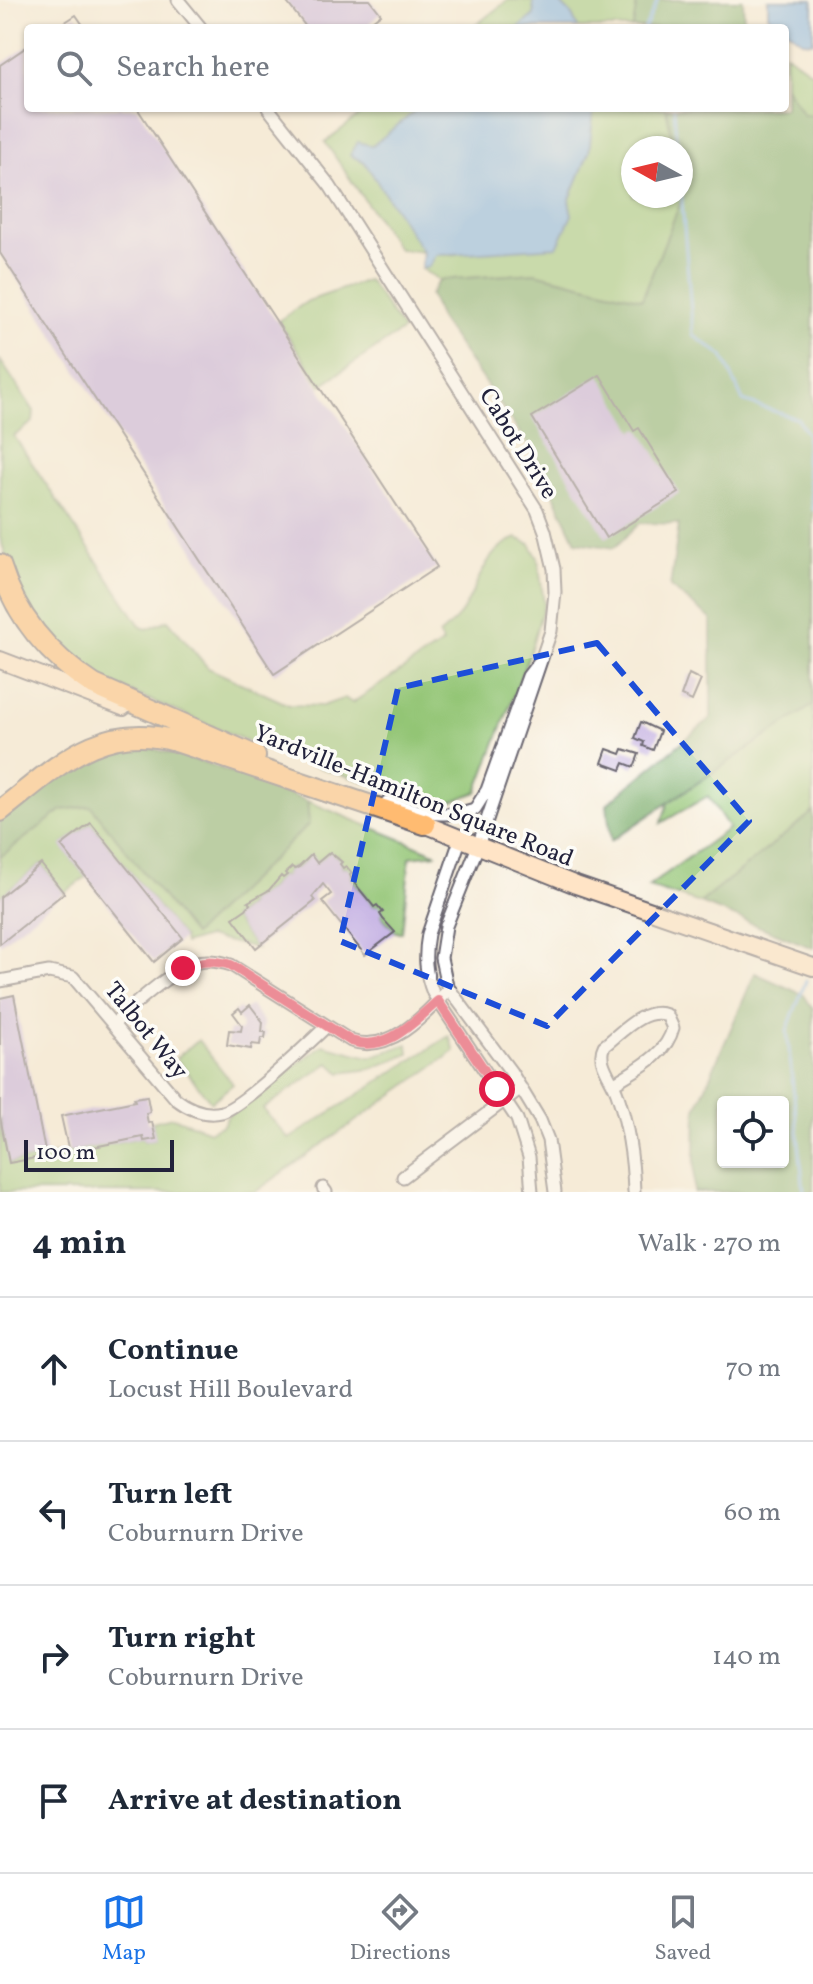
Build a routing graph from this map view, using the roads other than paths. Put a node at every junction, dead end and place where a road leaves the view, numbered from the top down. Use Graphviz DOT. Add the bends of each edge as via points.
graph roads {
  1 [pos="178,0"];
  2 [pos="198,24"];
  3 [pos="271,112"];
  4 [pos="0,565"];
  5 [pos="545,652"];
  6 [pos="0,660"];
  7 [pos="281,768"];
  8 [pos="344,791"];
  9 [pos="0,811"];
  10 [pos="425,824"];
  11 [pos="460,840"];
  12 [pos="478,846"];
  13 [pos="813,967"];
  14 [pos="0,981"];
  15 [pos="449,989"];
  16 [pos="438,1001"];
  17 [pos="114,1024"];
  18 [pos="327,1026"];
  19 [pos="613,1084"];
  20 [pos="521,1088"];
  21 [pos="505,1101"];
  22 [pos="403,1177"];
  23 [pos="532,1192"];
  24 [pos="555,1192"];
  25 [pos="634,1192"];
  1 -- 2 [label="street"];
  3 -- 5 [label="street, Cabot Drive" via="330,186 537,510 554,569 554,611"];
  4 -- 7 [label="highway" via="29,625 76,673"];
  5 -- 8 [label="street" via="528,676 487,790 475,809 437,815"];
  5 -- 12 [label="street, Cabot Drive"];
  6 -- 7 [label="street, Yardville-Hamilton Square Road"];
  7 -- 8 [label="street, Yardville-Hamilton Square Road"];
  8 -- 10 [label="street, Yardville-Hamilton Square Road"];
  9 -- 10 [label="highway" via="84,749 106,739 141,735 176,741"];
  10 -- 11 [label="street, Yardville-Hamilton Square Road"];
  11 -- 12 [label="street, Yardville-Hamilton Square Road"];
  11 -- 16 [label="street" via="425,950 426,977"];
  12 -- 13 [label="street, Yardville-Hamilton Square Road"];
  12 -- 15 [label="street, Cabot Drive" via="446,926 441,958"];
  14 -- 17 [label="street, Talbot Way" via="49,972 73,977"];
  15 -- 16 [label="street"];
  15 -- 20 [label="street"];
  16 -- 18 [label="street" via="409,1027 375,1045 351,1041"];
  16 -- 21 [label="street"];
  17 -- 18 [label="street" via="183,968 215,960"];
  17 -- 18 [label="street, Talbot Way" via="176,1099 208,1114 230,1108"];
  19 -- 19 [label="street" via="602,1060 604,1046 648,1013 667,1015 673,1028 667,1044"];
  19 -- 25 [label="street" via="630,1142"];
  20 -- 21 [label="street"];
  20 -- 24 [label="street" via="548,1140"];
  21 -- 22 [label="street"];
  21 -- 23 [label="street" via="524,1136"];
}
